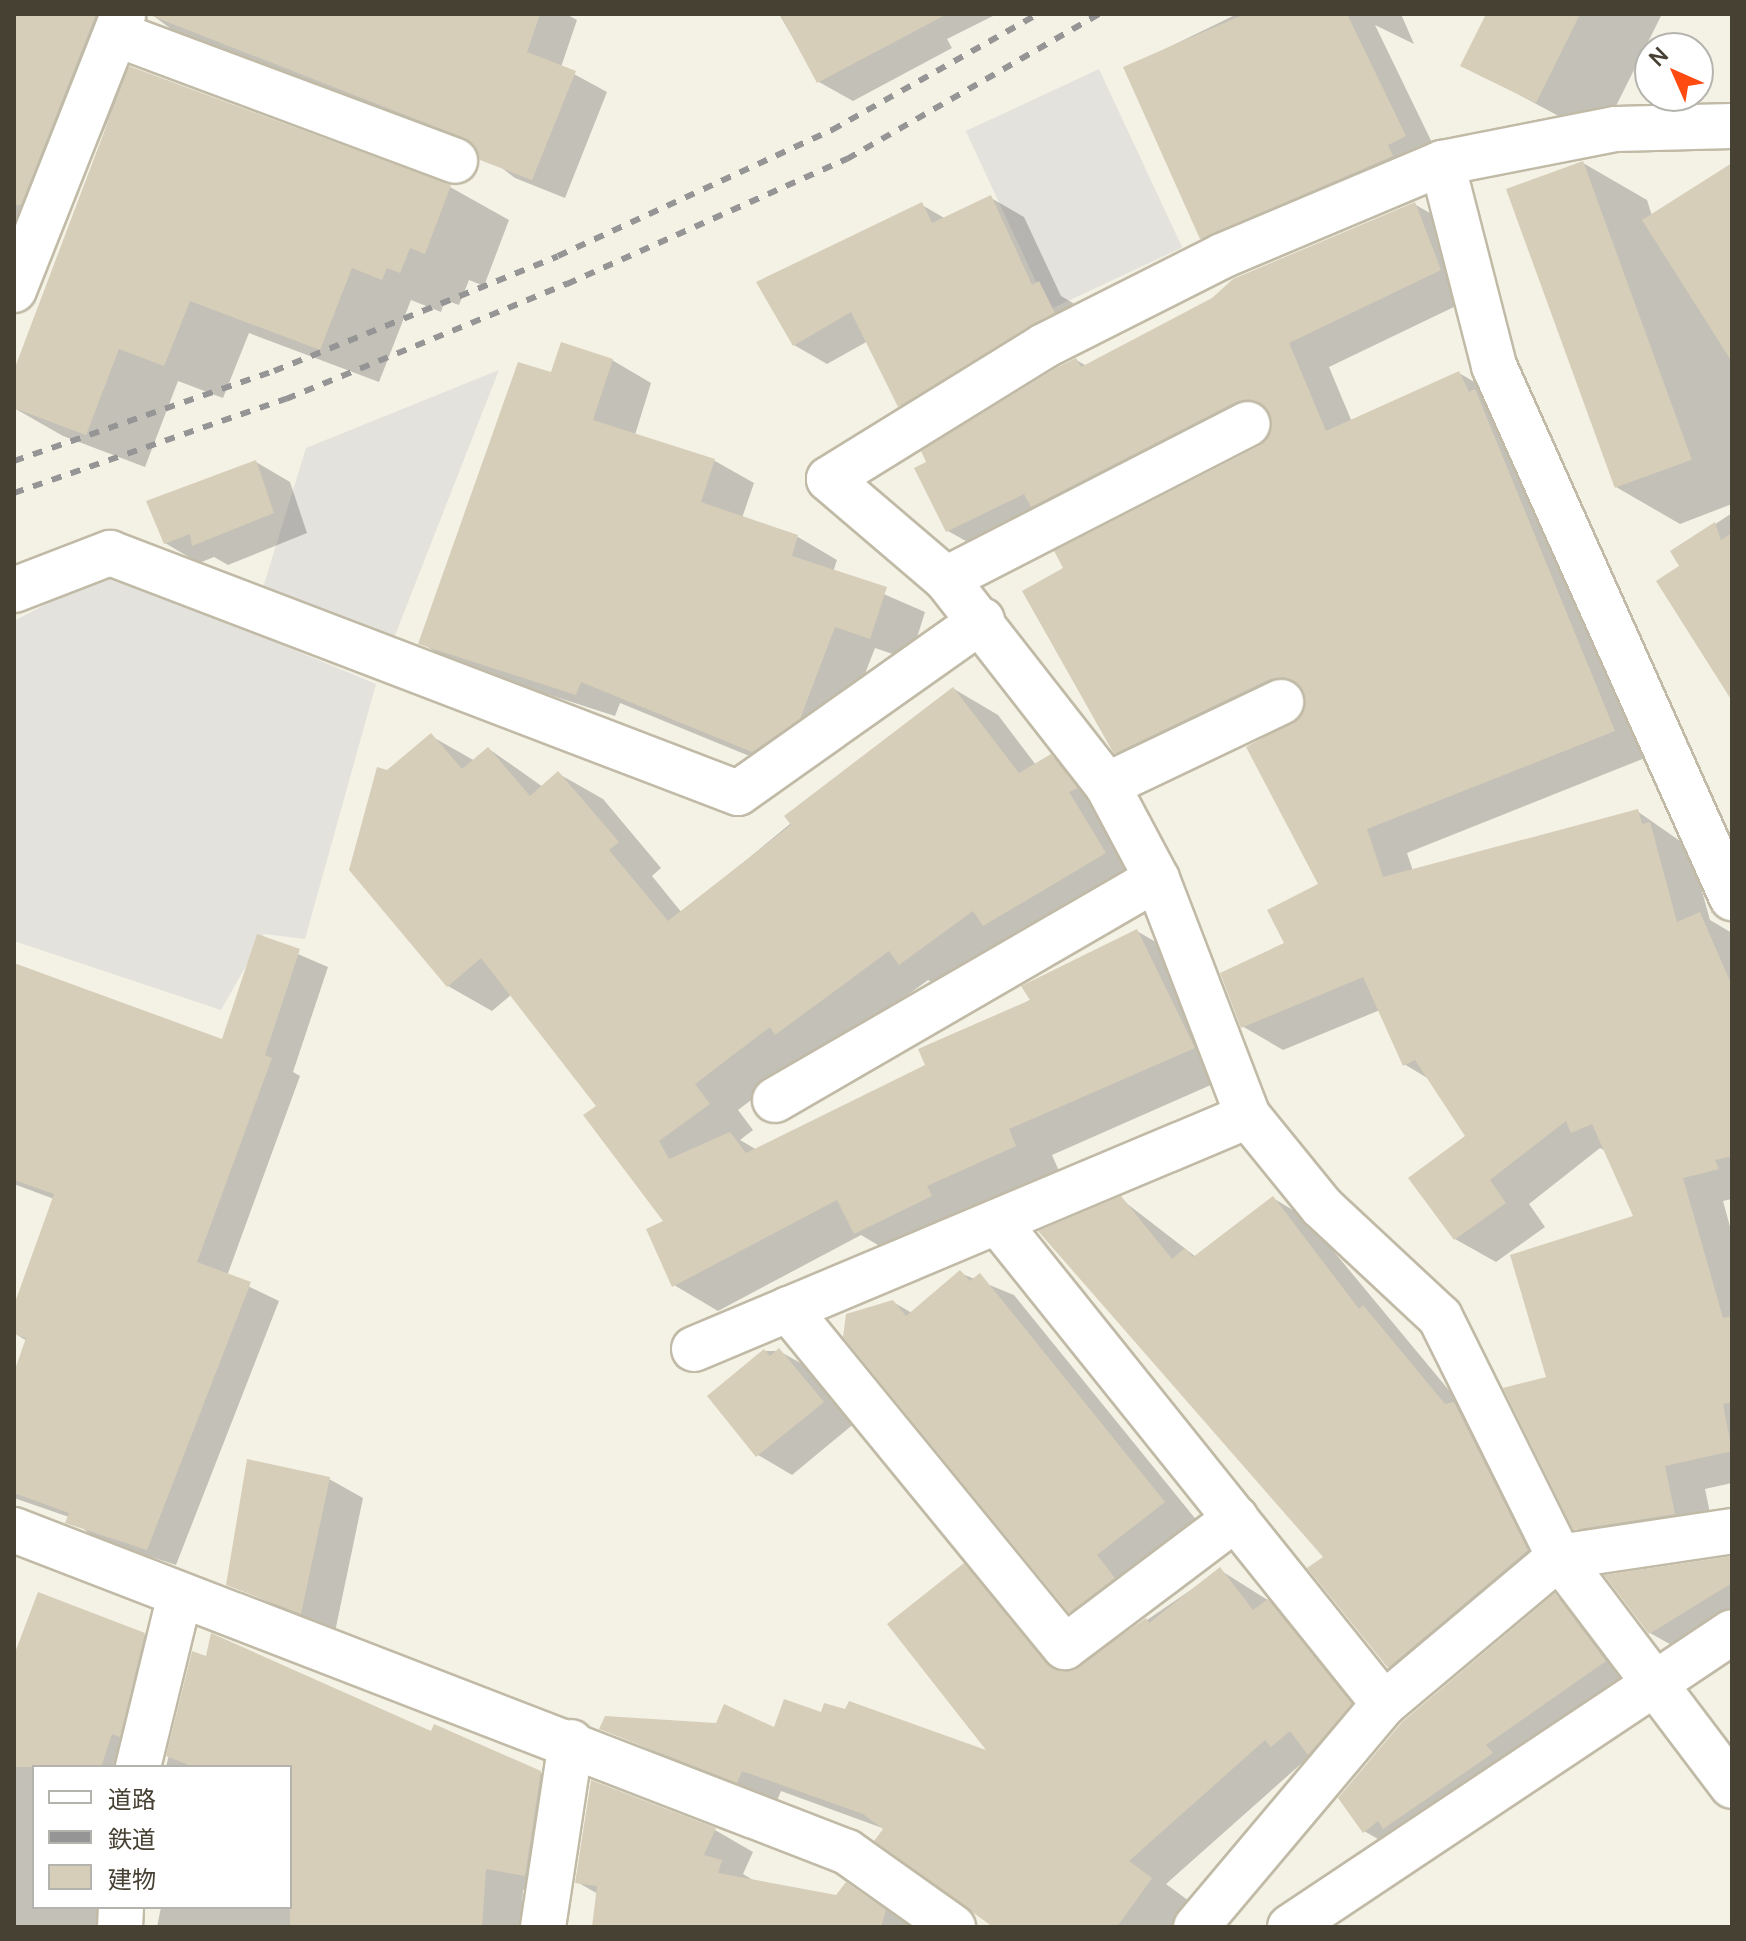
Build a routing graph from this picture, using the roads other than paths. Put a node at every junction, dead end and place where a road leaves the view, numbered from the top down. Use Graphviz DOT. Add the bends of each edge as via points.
graph roads {
  1 [pos="119,24"];
  2 [pos="1732,126"];
  3 [pos="455,161"];
  4 [pos="1442,163"];
  5 [pos="14,290"];
  6 [pos="1247,424"];
  7 [pos="946,579"];
  8 [pos="14,590"];
  9 [pos="982,620"];
  10 [pos="1281,702"];
  11 [pos="1107,785"];
  12 [pos="1157,879"];
  13 [pos="1732,898"];
  14 [pos="775,1100"];
  15 [pos="1248,1116"];
  16 [pos="999,1224"];
  17 [pos="788,1309"];
  18 [pos="694,1349"];
  19 [pos="1236,1518"];
  20 [pos="14,1530"];
  21 [pos="1732,1531"];
  22 [pos="1559,1557"];
  23 [pos="179,1599"];
  24 [pos="1732,1632"];
  25 [pos="1648,1682"];
  26 [pos="1384,1704"];
  27 [pos="571,1742"];
  28 [pos="138,1765"];
  29 [pos="1732,1786"];
  30 [pos="543,1927"];
  31 [pos="953,1927"];
  32 [pos="1196,1927"];
  33 [pos="1290,1927"];
  1 -- 3 [label="street"];
  1 -- 5 [label="street"];
  2 -- 4 [label="street" via="1616,129"];
  4 -- 7 [label="street" via="1222,256 1044,346 829,479"];
  4 -- 13 [label="street" via="1494,366"];
  6 -- 7 [label="street"];
  7 -- 9 [label="street"];
  8 -- 9 [label="street" via="110,553 738,793"];
  9 -- 11 [label="street"];
  10 -- 11 [label="street"];
  11 -- 12 [label="street"];
  12 -- 14 [label="street"];
  12 -- 15 [label="street"];
  15 -- 16 [label="street"];
  15 -- 22 [label="street" via="1322,1207 1440,1317"];
  16 -- 17 [label="street"];
  16 -- 19 [label="street"];
  17 -- 18 [label="street"];
  17 -- 19 [label="street" via="1065,1647"];
  19 -- 26 [label="street"];
  20 -- 23 [label="street"];
  21 -- 22 [label="street"];
  22 -- 25 [label="street"];
  22 -- 26 [label="street"];
  23 -- 27 [label="street"];
  23 -- 28 [label="street"];
  24 -- 25 [label="street"];
  25 -- 29 [label="street"];
  25 -- 33 [label="street"];
  26 -- 32 [label="street"];
  27 -- 30 [label="street"];
  27 -- 31 [label="street" via="847,1852"];
}
